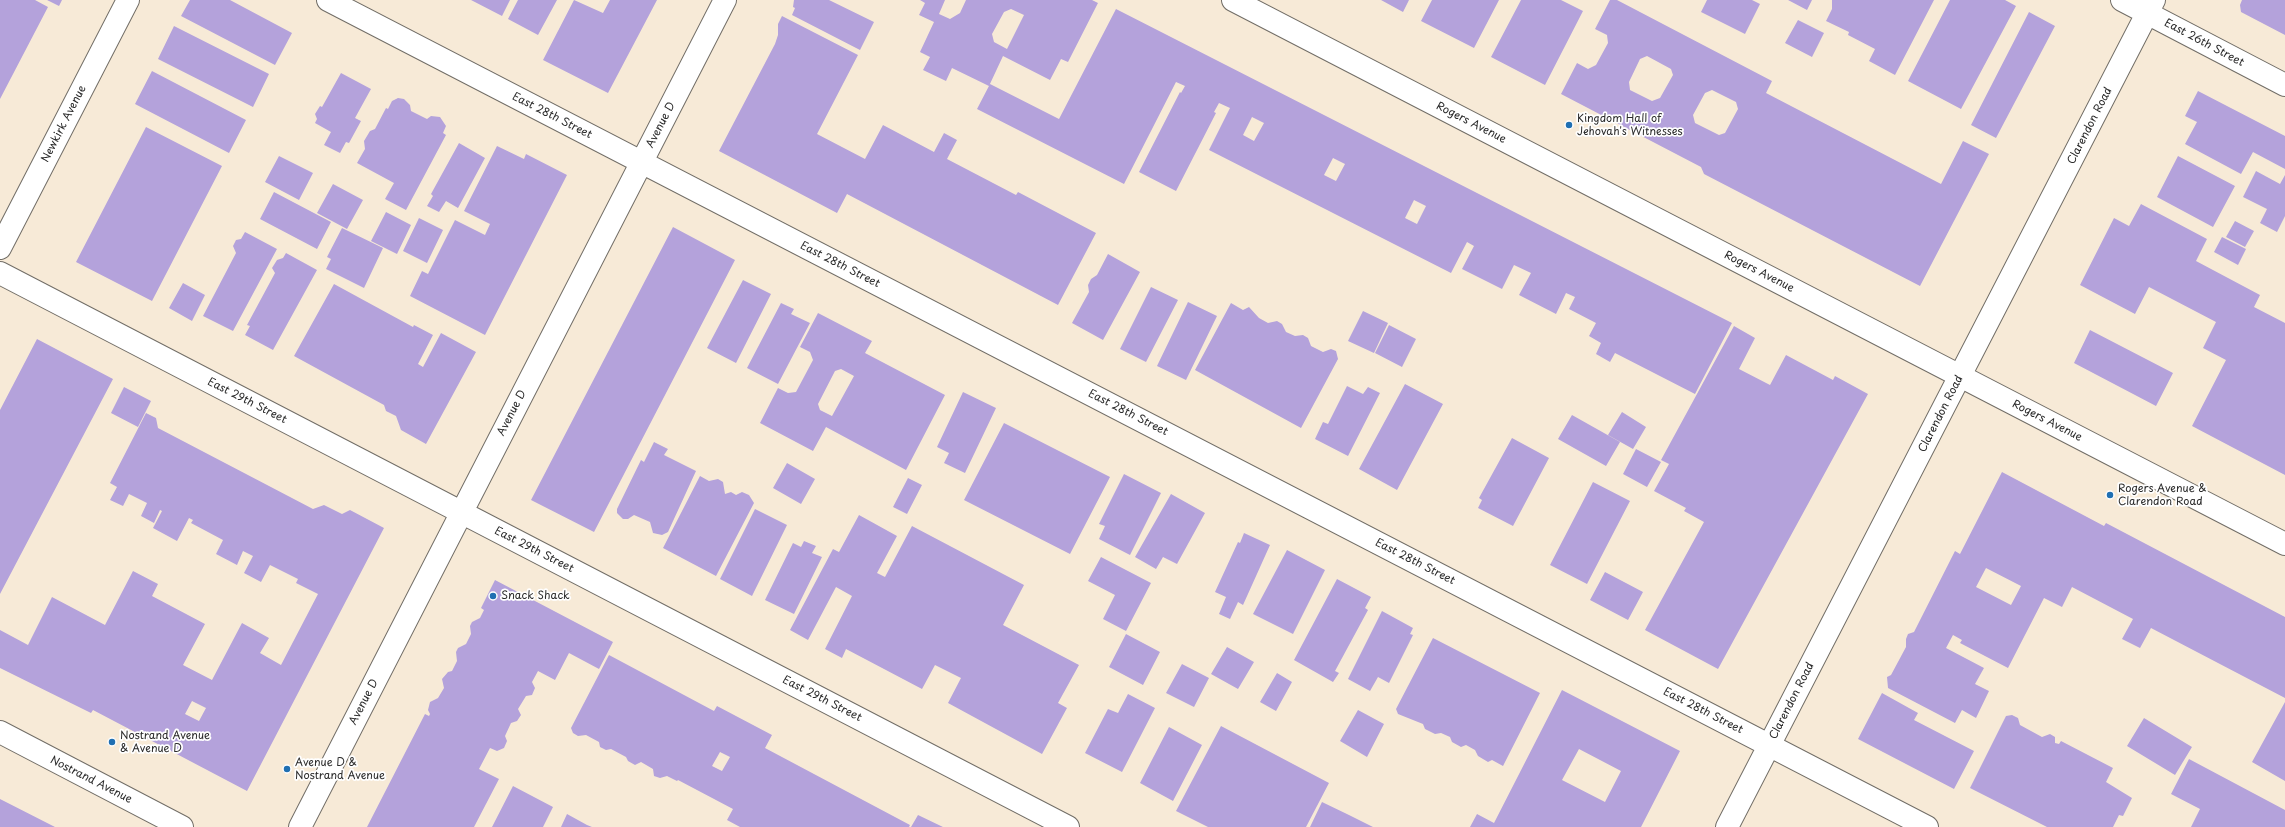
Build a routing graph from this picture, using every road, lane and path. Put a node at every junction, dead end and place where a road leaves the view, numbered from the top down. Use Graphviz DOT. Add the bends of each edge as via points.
graph roads {
  1 [pos="128,0"];
  2 [pos="328,0"];
  3 [pos="725,0"];
  4 [pos="1233,0"];
  5 [pos="2122,0"];
  6 [pos="2151,7"];
  7 [pos="2285,85"];
  8 [pos="641,162"];
  9 [pos="0,248"];
  10 [pos="0,273"];
  11 [pos="1960,376"];
  12 [pos="462,512"];
  13 [pos="2285,544"];
  14 [pos="0,732"];
  15 [pos="1769,745"];
  16 [pos="182,827"];
  17 [pos="300,827"];
  18 [pos="1068,827"];
  19 [pos="1727,827"];
  20 [pos="1927,827"];
  1 -- 9 [label="street, Newkirk Avenue"];
  2 -- 8 [label="street, East 28th Street"];
  3 -- 8 [label="street, Avenue D"];
  4 -- 11 [label="street, Rogers Avenue"];
  5 -- 6 [label="street, East 26th Street"];
  6 -- 7 [label="street, East 26th Street"];
  6 -- 11 [label="street, Clarendon Road"];
  8 -- 12 [label="street, Avenue D"];
  8 -- 15 [label="street, East 28th Street"];
  10 -- 12 [label="street, East 29th Street"];
  11 -- 13 [label="street, Rogers Avenue"];
  11 -- 15 [label="street, Clarendon Road"];
  12 -- 17 [label="street, Avenue D"];
  12 -- 18 [label="street, East 29th Street"];
  14 -- 16 [label="street, Nostrand Avenue"];
  15 -- 19 [label="street, Clarendon Road"];
  15 -- 20 [label="street, East 28th Street"];
}
